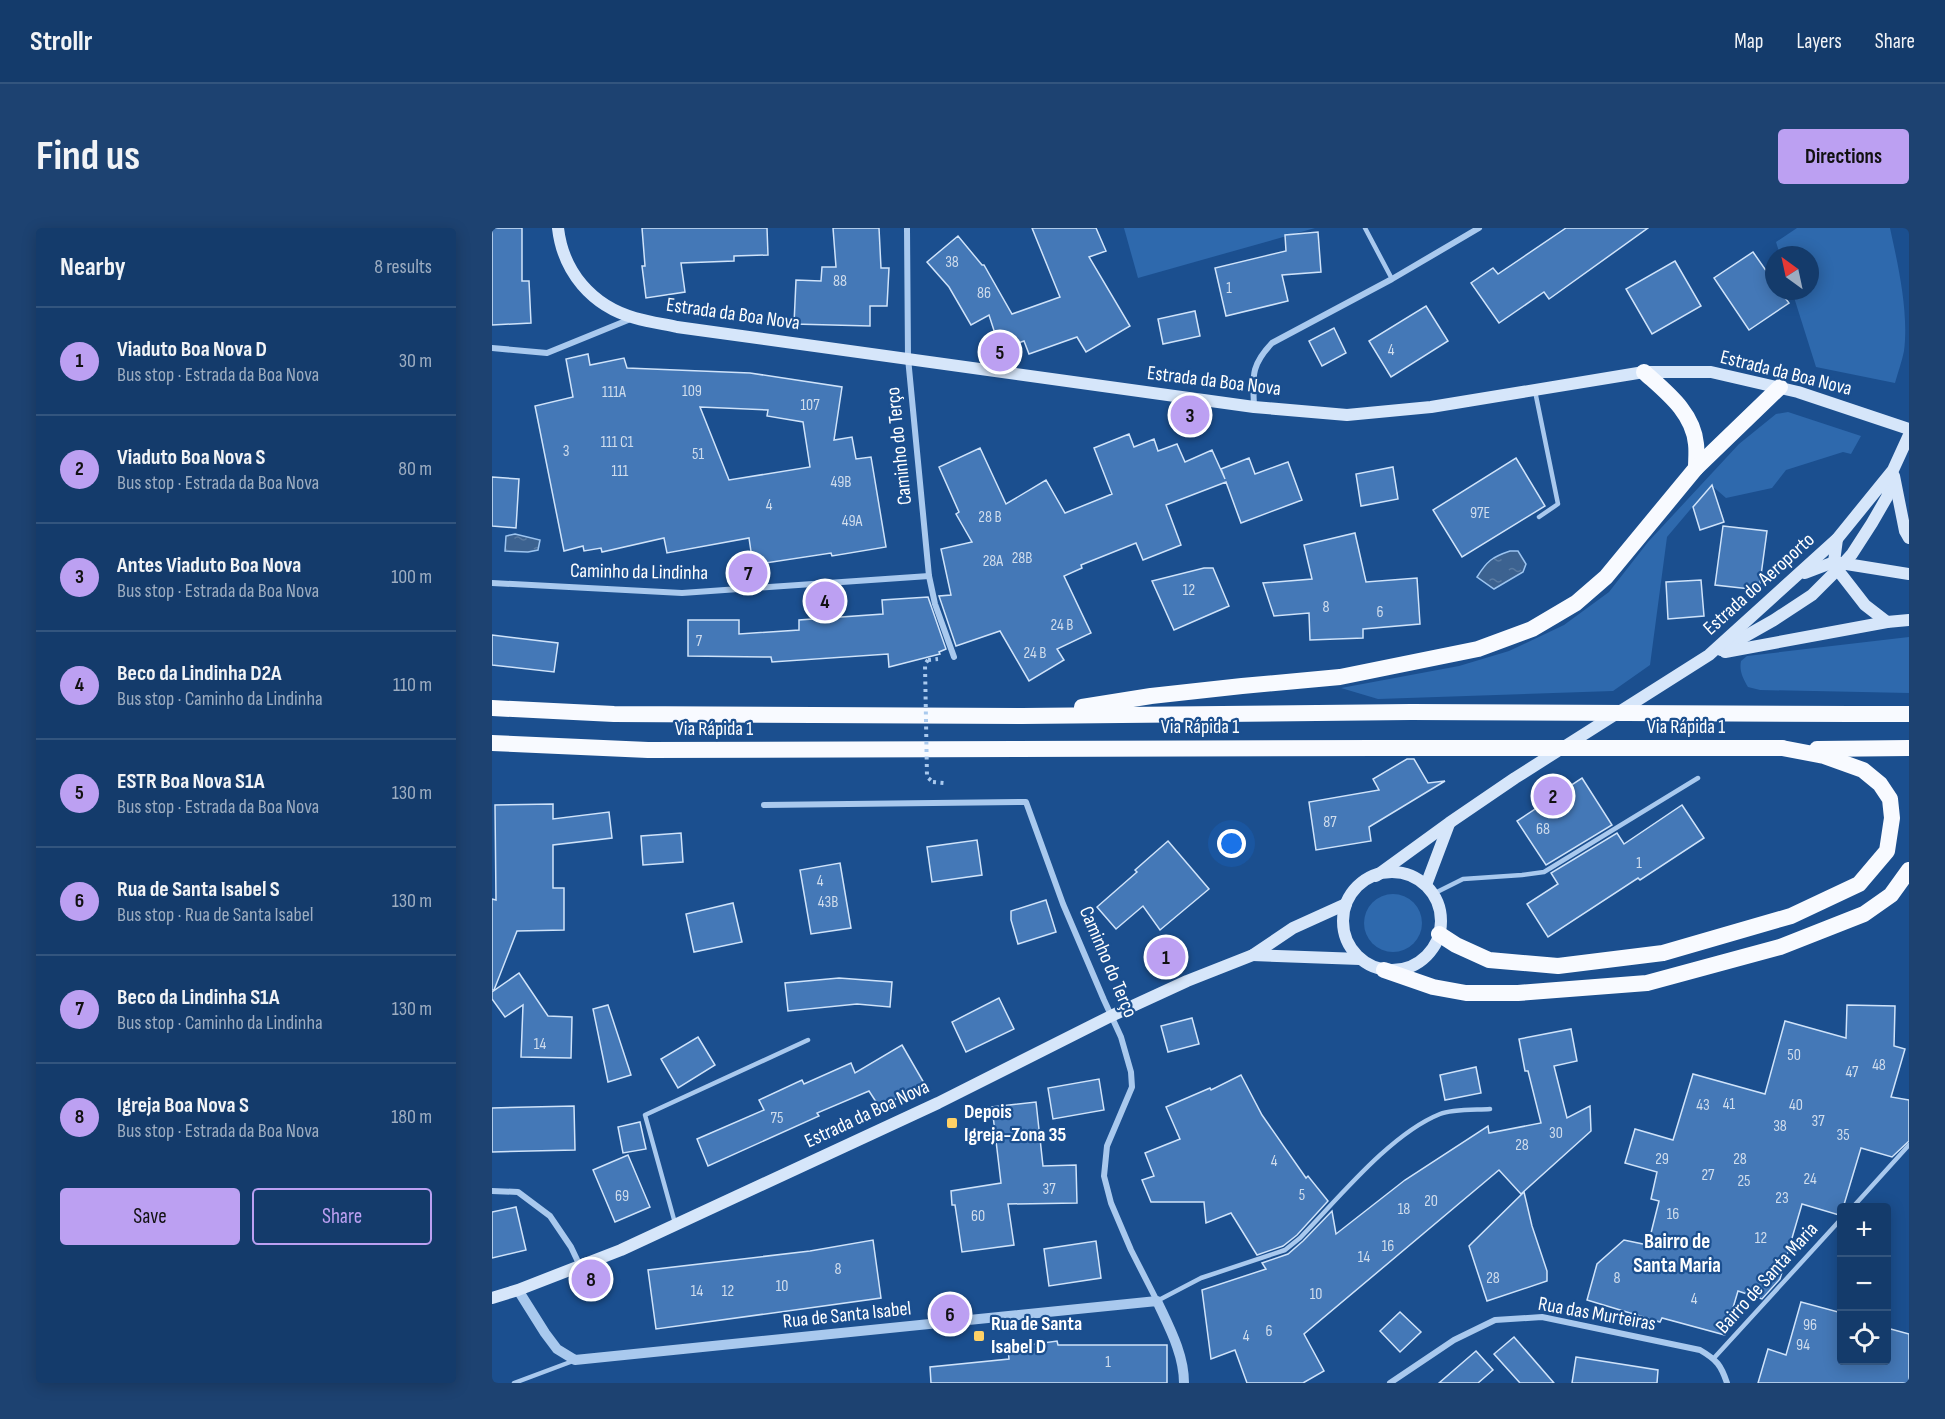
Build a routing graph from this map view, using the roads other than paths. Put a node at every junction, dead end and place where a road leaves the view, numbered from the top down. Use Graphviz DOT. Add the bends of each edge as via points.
graph roads {
  1 [pos="558,228"];
  2 [pos="907,228"];
  3 [pos="1365,228"];
  4 [pos="1479,228"];
  5 [pos="1392,279"];
  6 [pos="634,318"];
  7 [pos="492,348"];
  8 [pos="908,358"];
  9 [pos="1644,372"];
  10 [pos="1780,387"];
  11 [pos="1535,390"];
  12 [pos="1254,407"];
  13 [pos="1909,429"];
  14 [pos="1909,435"];
  15 [pos="1696,468"];
  16 [pos="1893,470"];
  17 [pos="1539,517"];
  18 [pos="1909,538"];
  19 [pos="1836,539"];
  20 [pos="1838,565"];
  21 [pos="1909,574"];
  22 [pos="1798,575"];
  23 [pos="929,576"];
  24 [pos="492,584"];
  25 [pos="1909,620"];
  26 [pos="1887,622"];
  27 [pos="1709,655"];
  28 [pos="954,657"];
  29 [pos="492,708"];
  30 [pos="1909,714"];
  31 [pos="1022,716"];
  32 [pos="492,743"];
  33 [pos="1909,748"];
  34 [pos="1826,752"];
  35 [pos="1698,778"];
  36 [pos="764,805"];
  37 [pos="1449,822"];
  38 [pos="1909,870"];
  39 [pos="1377,876"];
  40 [pos="1430,890"];
  41 [pos="1346,904"];
  42 [pos="1439,934"];
  43 [pos="1253,955"];
  44 [pos="1360,959"];
  45 [pos="1384,970"];
  46 [pos="1111,1016"];
  47 [pos="808,1040"];
  48 [pos="1490,1109"];
  49 [pos="1909,1144"];
  50 [pos="492,1191"];
  51 [pos="1856,1203"];
  52 [pos="1837,1223"];
  53 [pos="676,1224"];
  54 [pos="580,1266"];
  55 [pos="518,1290"];
  56 [pos="492,1298"];
  57 [pos="1157,1301"];
  58 [pos="1714,1358"];
  59 [pos="575,1360"];
  60 [pos="514,1383"];
  61 [pos="1184,1383"];
  62 [pos="1390,1383"];
  63 [pos="1727,1383"];
  1 -- 6 [label="main road, Estrada da Boa Nova" via="566,262 586,290"];
  2 -- 8 [label="street, Caminho do Terço"];
  3 -- 5 [label="lane"];
  4 -- 5 [label="street"];
  5 -- 12 [label="street" via="1272,343 1260,356 1253,373"];
  6 -- 7 [label="street" via="547,353"];
  6 -- 8 [label="main road, Estrada da Boa Nova"];
  8 -- 12 [label="main road, Estrada da Boa Nova"];
  8 -- 23 [label="street, Caminho do Terço"];
  9 -- 10 [label="main road, Estrada da Boa Nova" via="1711,372"];
  9 -- 11 [label="main road, Estrada da Boa Nova"];
  9 -- 15 [label="highway" via="1681,406 1694,432"];
  10 -- 13 [label="main road, Estrada da Boa Nova"];
  10 -- 15 [label="highway"];
  11 -- 12 [label="main road, Estrada da Boa Nova" via="1431,407 1347,415"];
  11 -- 17 [label="lane" via="1558,504"];
  14 -- 16 [label="main road, Estrada do Aeroporto"];
  15 -- 31 [label="highway" via="1606,577 1576,603 1532,629 1478,649 1340,677 1151,696"];
  16 -- 18 [label="main road"];
  16 -- 19 [label="main road, Estrada do Aeroporto"];
  16 -- 20 [label="main road, Estrada do Aeroporto" via="1887,497 1872,523 1852,554"];
  19 -- 20 [label="main road"];
  19 -- 22 [label="main road, Estrada do Aeroporto"];
  20 -- 21 [label="main road"];
  20 -- 22 [label="main road"];
  20 -- 26 [label="main road" via="1865,605"];
  20 -- 27 [label="main road, Estrada do Aeroporto" via="1812,595"];
  22 -- 27 [label="main road, Estrada do Aeroporto"];
  23 -- 24 [label="street, Caminho da Lindinha" via="682,593"];
  23 -- 28 [label="street, Caminho do Terço"];
  25 -- 26 [label="main road"];
  26 -- 27 [label="main road"];
  27 -- 37 [label="main road"];
  29 -- 31 [label="highway, Via Rápida 1" via="614,714"];
  30 -- 31 [label="highway, Via Rápida 1, bridge" via="1411,712"];
  32 -- 34 [label="highway, Via Rápida 1, bridge" via="648,750 1782,748"];
  33 -- 34 [label="highway"];
  34 -- 42 [label="highway" via="1863,770 1890,799 1892,818 1887,850 1859,884 1791,916 1663,953 1558,966 1490,960"];
  35 -- 40 [label="lane" via="1544,872 1463,879"];
  36 -- 46 [label="street, Caminho do Terço" via="1026,802 1063,904"];
  37 -- 39 [label="main road"];
  37 -- 40 [label="main road"];
  38 -- 45 [label="highway" via="1890,895 1864,914 1780,947 1647,983 1466,993 1433,987"];
  39 -- 40 [label="main road" via="1397,873 1417,879"];
  39 -- 41 [label="main road" via="1359,886"];
  40 -- 42 [label="main road" via="1440,918"];
  41 -- 43 [label="main road, Estrada da Boa Nova" via="1293,928"];
  41 -- 44 [label="main road" via="1342,921 1345,937"];
  42 -- 45 [label="main road" via="1424,958 1412,966"];
  43 -- 44 [label="main road, Estrada da Boa Nova"];
  43 -- 46 [label="main road, Estrada da Boa Nova"];
  44 -- 45 [label="main road"];
  46 -- 53 [label="main road, Estrada da Boa Nova"];
  46 -- 57 [label="street, Caminho do Terço" via="1131,1072 1131,1087 1107,1146 1104,1176 1111,1203"];
  47 -- 53 [label="lane" via="645,1115"];
  48 -- 57 [label="lane" via="1442,1113 1421,1124 1388,1147 1285,1250 1202,1278"];
  49 -- 51 [label="lane"];
  50 -- 54 [label="street" via="518,1192 550,1216"];
  52 -- 58 [label="lane, Bairro de Santa Maria"];
  53 -- 54 [label="main road, Estrada da Boa Nova"];
  54 -- 55 [label="main road, Estrada da Boa Nova"];
  55 -- 56 [label="main road, Estrada da Boa Nova"];
  55 -- 59 [label="street" via="557,1348"];
  57 -- 59 [label="street, Rua de Santa Isabel"];
  57 -- 61 [label="street, Caminho do Terço" via="1175,1340"];
  58 -- 62 [label="street, Rua das Murteiras" via="1700,1350 1542,1317 1495,1320 1454,1340"];
  58 -- 63 [label="street"];
  59 -- 60 [label="lane, Rua de Santa Isabel"];
}
